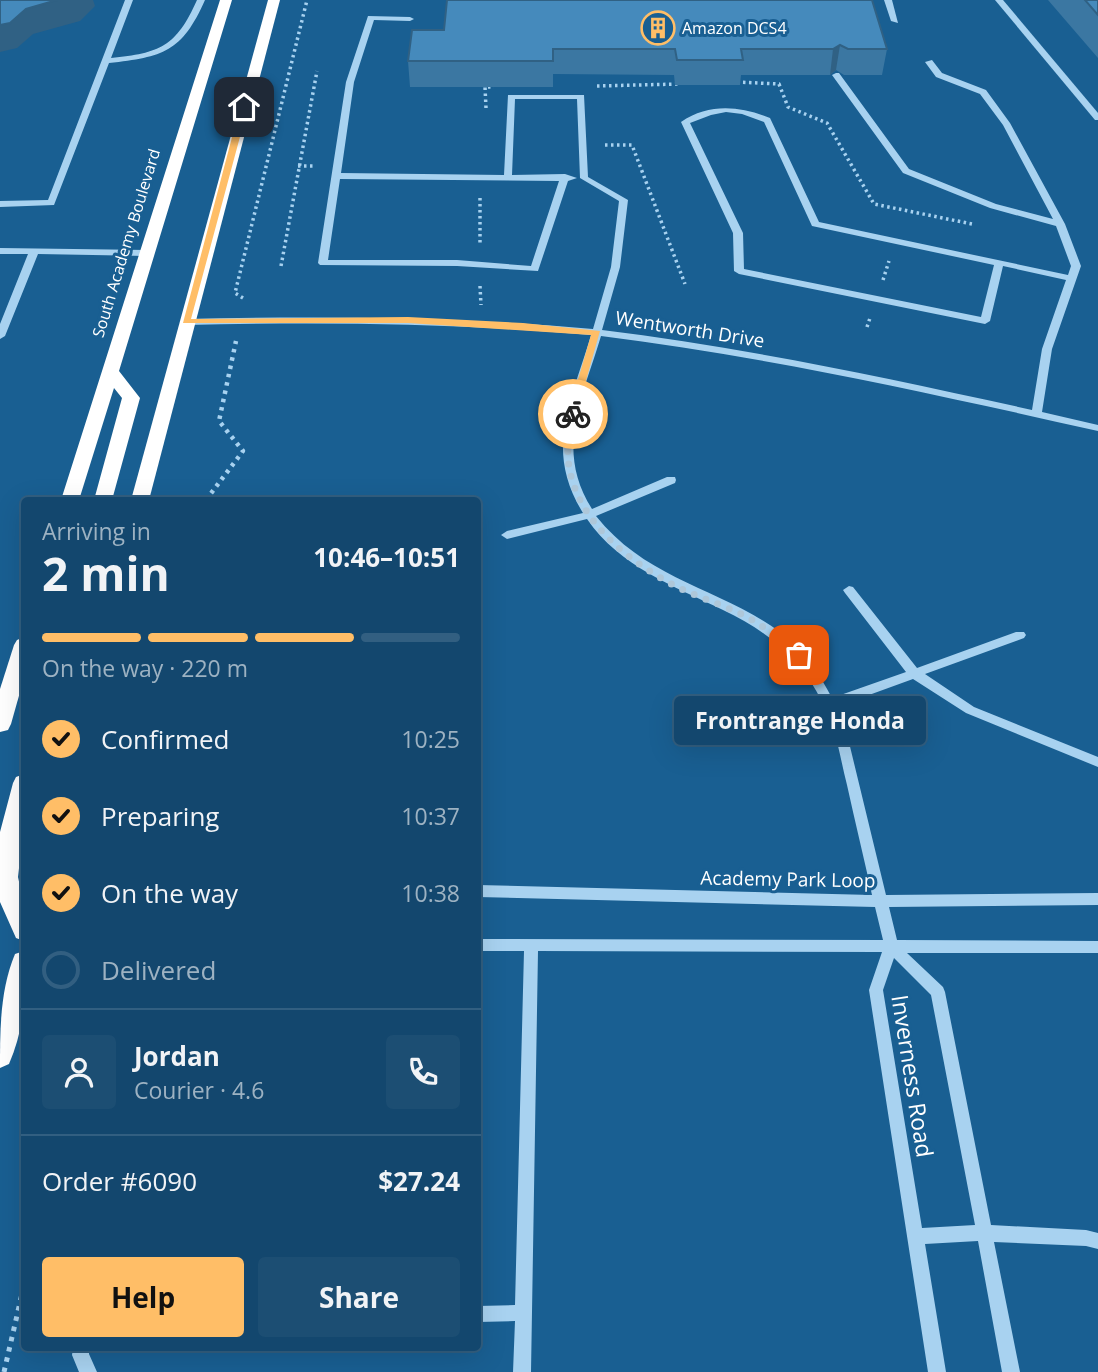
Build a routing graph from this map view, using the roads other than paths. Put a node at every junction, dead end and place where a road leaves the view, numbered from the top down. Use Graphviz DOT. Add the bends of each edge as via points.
graph roads {
  1 [pos="129,0"];
  2 [pos="201,0"];
  3 [pos="226,0"];
  4 [pos="274,0"];
  5 [pos="888,0"];
  6 [pos="999,0"];
  7 [pos="410,19"];
  8 [pos="895,21"];
  9 [pos="106,61"];
  10 [pos="929,62"];
  11 [pos="836,75"];
  12 [pos="1098,118"];
  13 [pos="336,176"];
  14 [pos="508,176"];
  15 [pos="565,177"];
  16 [pos="584,178"];
  17 [pos="0,204"];
  18 [pos="1060,224"];
  19 [pos="0,251"];
  20 [pos="34,252"];
  21 [pos="147,253"];
  22 [pos="999,263"];
  23 [pos="1071,278"];
  24 [pos="186,321"];
  25 [pos="597,333"];
  26 [pos="0,336"];
  27 [pos="110,371"];
  28 [pos="1036,414"];
  29 [pos="1098,428"];
  30 [pos="671,480"];
  31 [pos="71,497"];
  32 [pos="104,497"];
  33 [pos="141,497"];
  34 [pos="589,515"];
  35 [pos="507,535"];
  36 [pos="849,590"];
  37 [pos="1020,635"];
  38 [pos="21,655"];
  39 [pos="914,674"];
  40 [pos="830,704"];
  41 [pos="0,724"];
  42 [pos="1098,762"];
  43 [pos="21,795"];
  44 [pos="481,891"];
  45 [pos="1098,899"];
  46 [pos="879,901"];
  47 [pos="21,923"];
  48 [pos="481,945"];
  49 [pos="531,945"];
  50 [pos="891,946"];
  51 [pos="1098,947"];
  52 [pos="21,974"];
  53 [pos="0,1056"];
  54 [pos="984,1233"];
  55 [pos="915,1236"];
  56 [pos="1098,1241"];
  57 [pos="523,1313"];
  58 [pos="481,1314"];
  59 [pos="81,1351"];
  60 [pos="88,1372"];
  61 [pos="522,1372"];
  62 [pos="937,1372"];
  63 [pos="1011,1372"];
  1 -- 9 [label="street"];
  2 -- 9 [label="street" via="188,30 167,48 144,58"];
  3 -- 21 [label="highway, South Academy Boulevard"];
  4 -- 24 [label="highway"];
  5 -- 8 [label="street"];
  6 -- 12 [label="street"];
  7 -- 13 [label="street" via="371,18 350,82"];
  9 -- 17 [label="street" via="51,203"];
  10 -- 18 [label="street" via="939,75 984,92"];
  11 -- 18 [label="street" via="905,171 993,206"];
  13 -- 14 [label="street"];
  13 -- 15 [label="street" via="323,263 457,263 535,269"];
  14 -- 15 [label="street"];
  14 -- 16 [label="street" via="511,97 581,97"];
  15 -- 16 [label="street"];
  16 -- 25 [label="street" via="624,200 614,276"];
  18 -- 23 [label="street" via="1076,266"];
  19 -- 20 [label="street"];
  20 -- 21 [label="street"];
  20 -- 26 [label="street"];
  21 -- 27 [label="highway, South Academy Boulevard"];
  22 -- 22 [label="street" via="815,224 767,120 747,111 717,109 685,122 738,233 739,271 985,321"];
  22 -- 23 [label="street"];
  23 -- 28 [label="street" via="1047,349"];
  24 -- 25 [label="street, Wentworth Drive" via="408,320"];
  24 -- 33 [label="highway"];
  25 -- 28 [label="street, Wentworth Drive" via="766,359"];
  25 -- 34 [label="street" via="566,450 577,495"];
  27 -- 31 [label="highway, South Academy Boulevard"];
  27 -- 32 [label="highway" via="131,398"];
  28 -- 29 [label="street, Wentworth Drive"];
  30 -- 34 [label="street"];
  34 -- 35 [label="street"];
  34 -- 40 [label="street" via="607,538 649,570 776,635 799,655"];
  36 -- 39 [label="street"];
  37 -- 39 [label="street"];
  38 -- 41 [label="highway"];
  39 -- 40 [label="street"];
  39 -- 42 [label="street" via="970,710"];
  40 -- 46 [label="street"];
  43 -- 47 [label="highway" via="6,868 9,893"];
  44 -- 46 [label="street, Academy Park Loop"];
  45 -- 46 [label="street, Academy Park Loop"];
  46 -- 50 [label="street"];
  48 -- 49 [label="street"];
  49 -- 50 [label="street"];
  49 -- 57 [label="street"];
  50 -- 51 [label="street"];
  50 -- 54 [label="street, Inverness Road" via="938,992"];
  50 -- 55 [label="street, Inverness Road" via="876,990"];
  52 -- 53 [label="highway"];
  54 -- 55 [label="street"];
  54 -- 56 [label="street"];
  54 -- 63 [label="street, Inverness Road"];
  55 -- 62 [label="street, Inverness Road"];
  57 -- 58 [label="street"];
  57 -- 61 [label="street"];
  59 -- 60 [label="street"];
}
